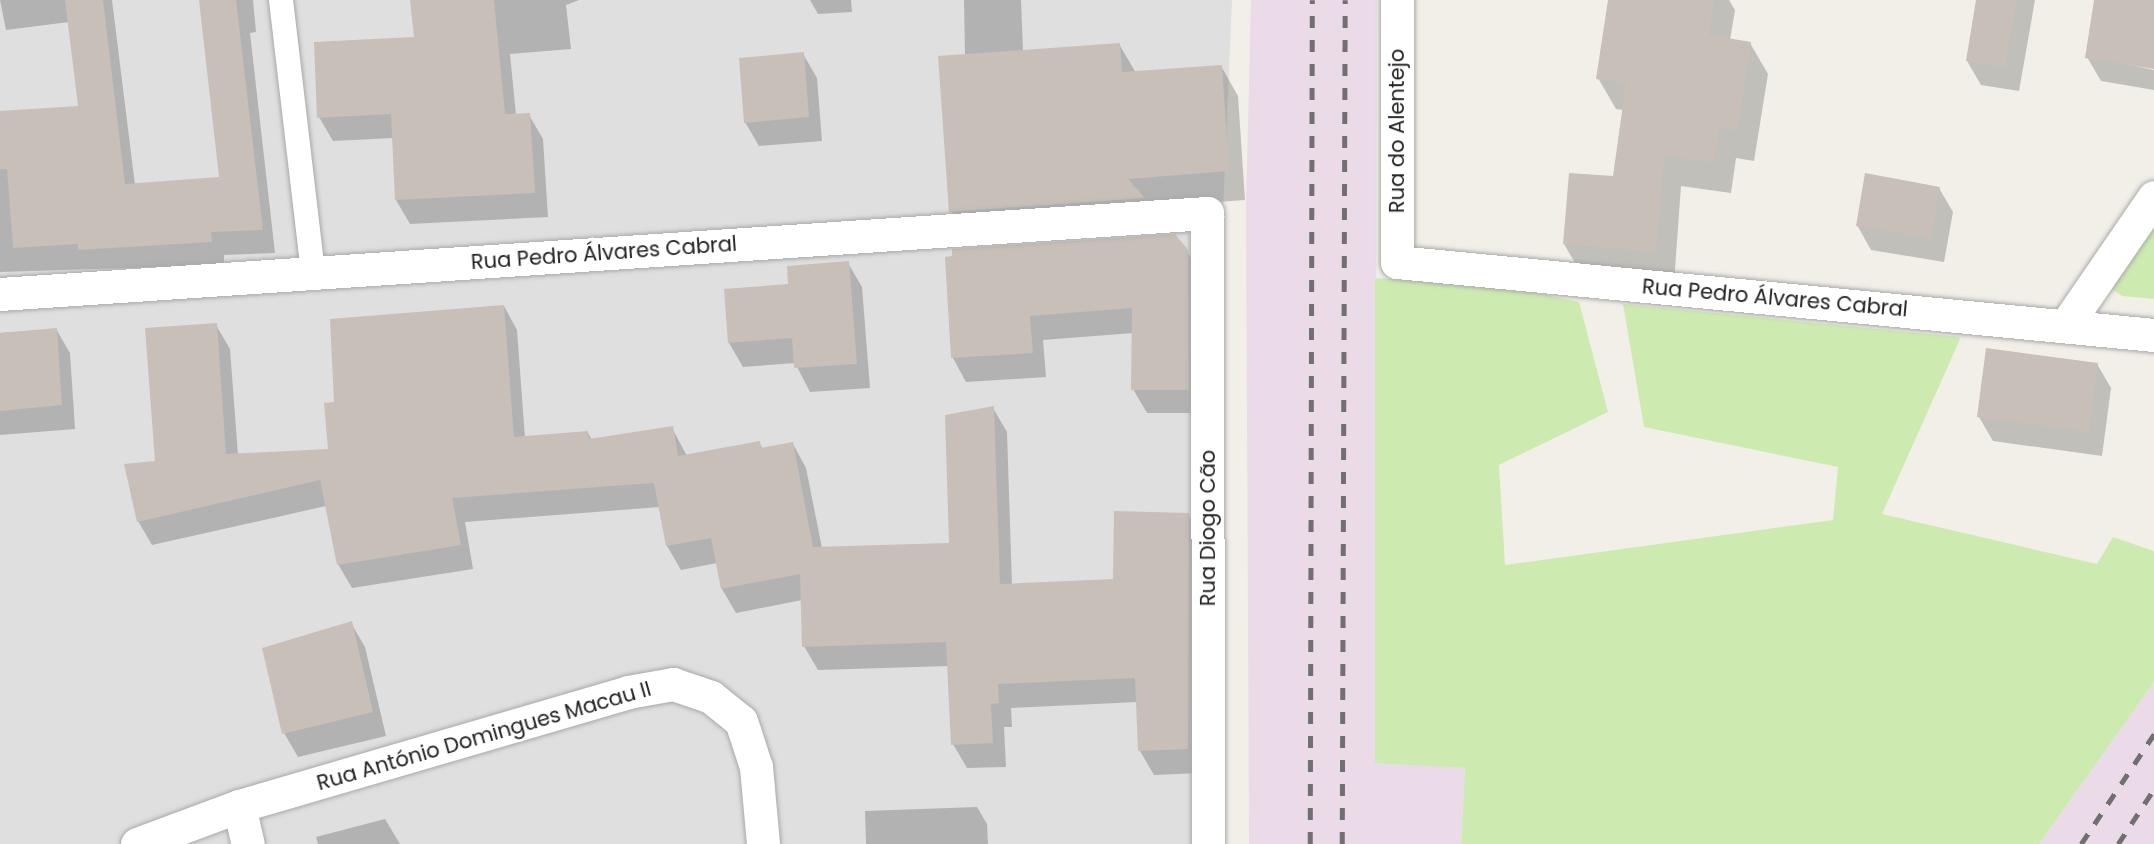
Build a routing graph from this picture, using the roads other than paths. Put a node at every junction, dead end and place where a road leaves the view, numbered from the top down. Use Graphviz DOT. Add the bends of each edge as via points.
graph roads {
  1 [pos="281,0"];
  2 [pos="1397,0"];
  3 [pos="2154,197"];
  4 [pos="1207,213"];
  5 [pos="1397,262"];
  6 [pos="313,273"];
  7 [pos="0,294"];
  8 [pos="2066,325"];
  9 [pos="2154,335"];
  10 [pos="238,806"];
  11 [pos="137,844"];
  12 [pos="248,844"];
  13 [pos="763,844"];
  14 [pos="1209,844"];
  1 -- 6 [label="lane"];
  2 -- 5 [label="street, Rua do Alentejo"];
  3 -- 8 [label="street"];
  4 -- 6 [label="street, Rua Pedro Álvares Cabral"];
  4 -- 14 [label="street, Rua Diogo Cão"];
  5 -- 8 [label="street, Rua Pedro Álvares Cabral"];
  6 -- 7 [label="street, Rua Pedro Álvares Cabral"];
  8 -- 9 [label="street, Rua Pedro Álvares Cabral"];
  10 -- 11 [label="street, Rua António Domingues Macau II"];
  10 -- 12 [label="street"];
  10 -- 13 [label="street, Rua António Domingues Macau II" via="628,692 673,684 711,697 741,721 756,767"];
}
